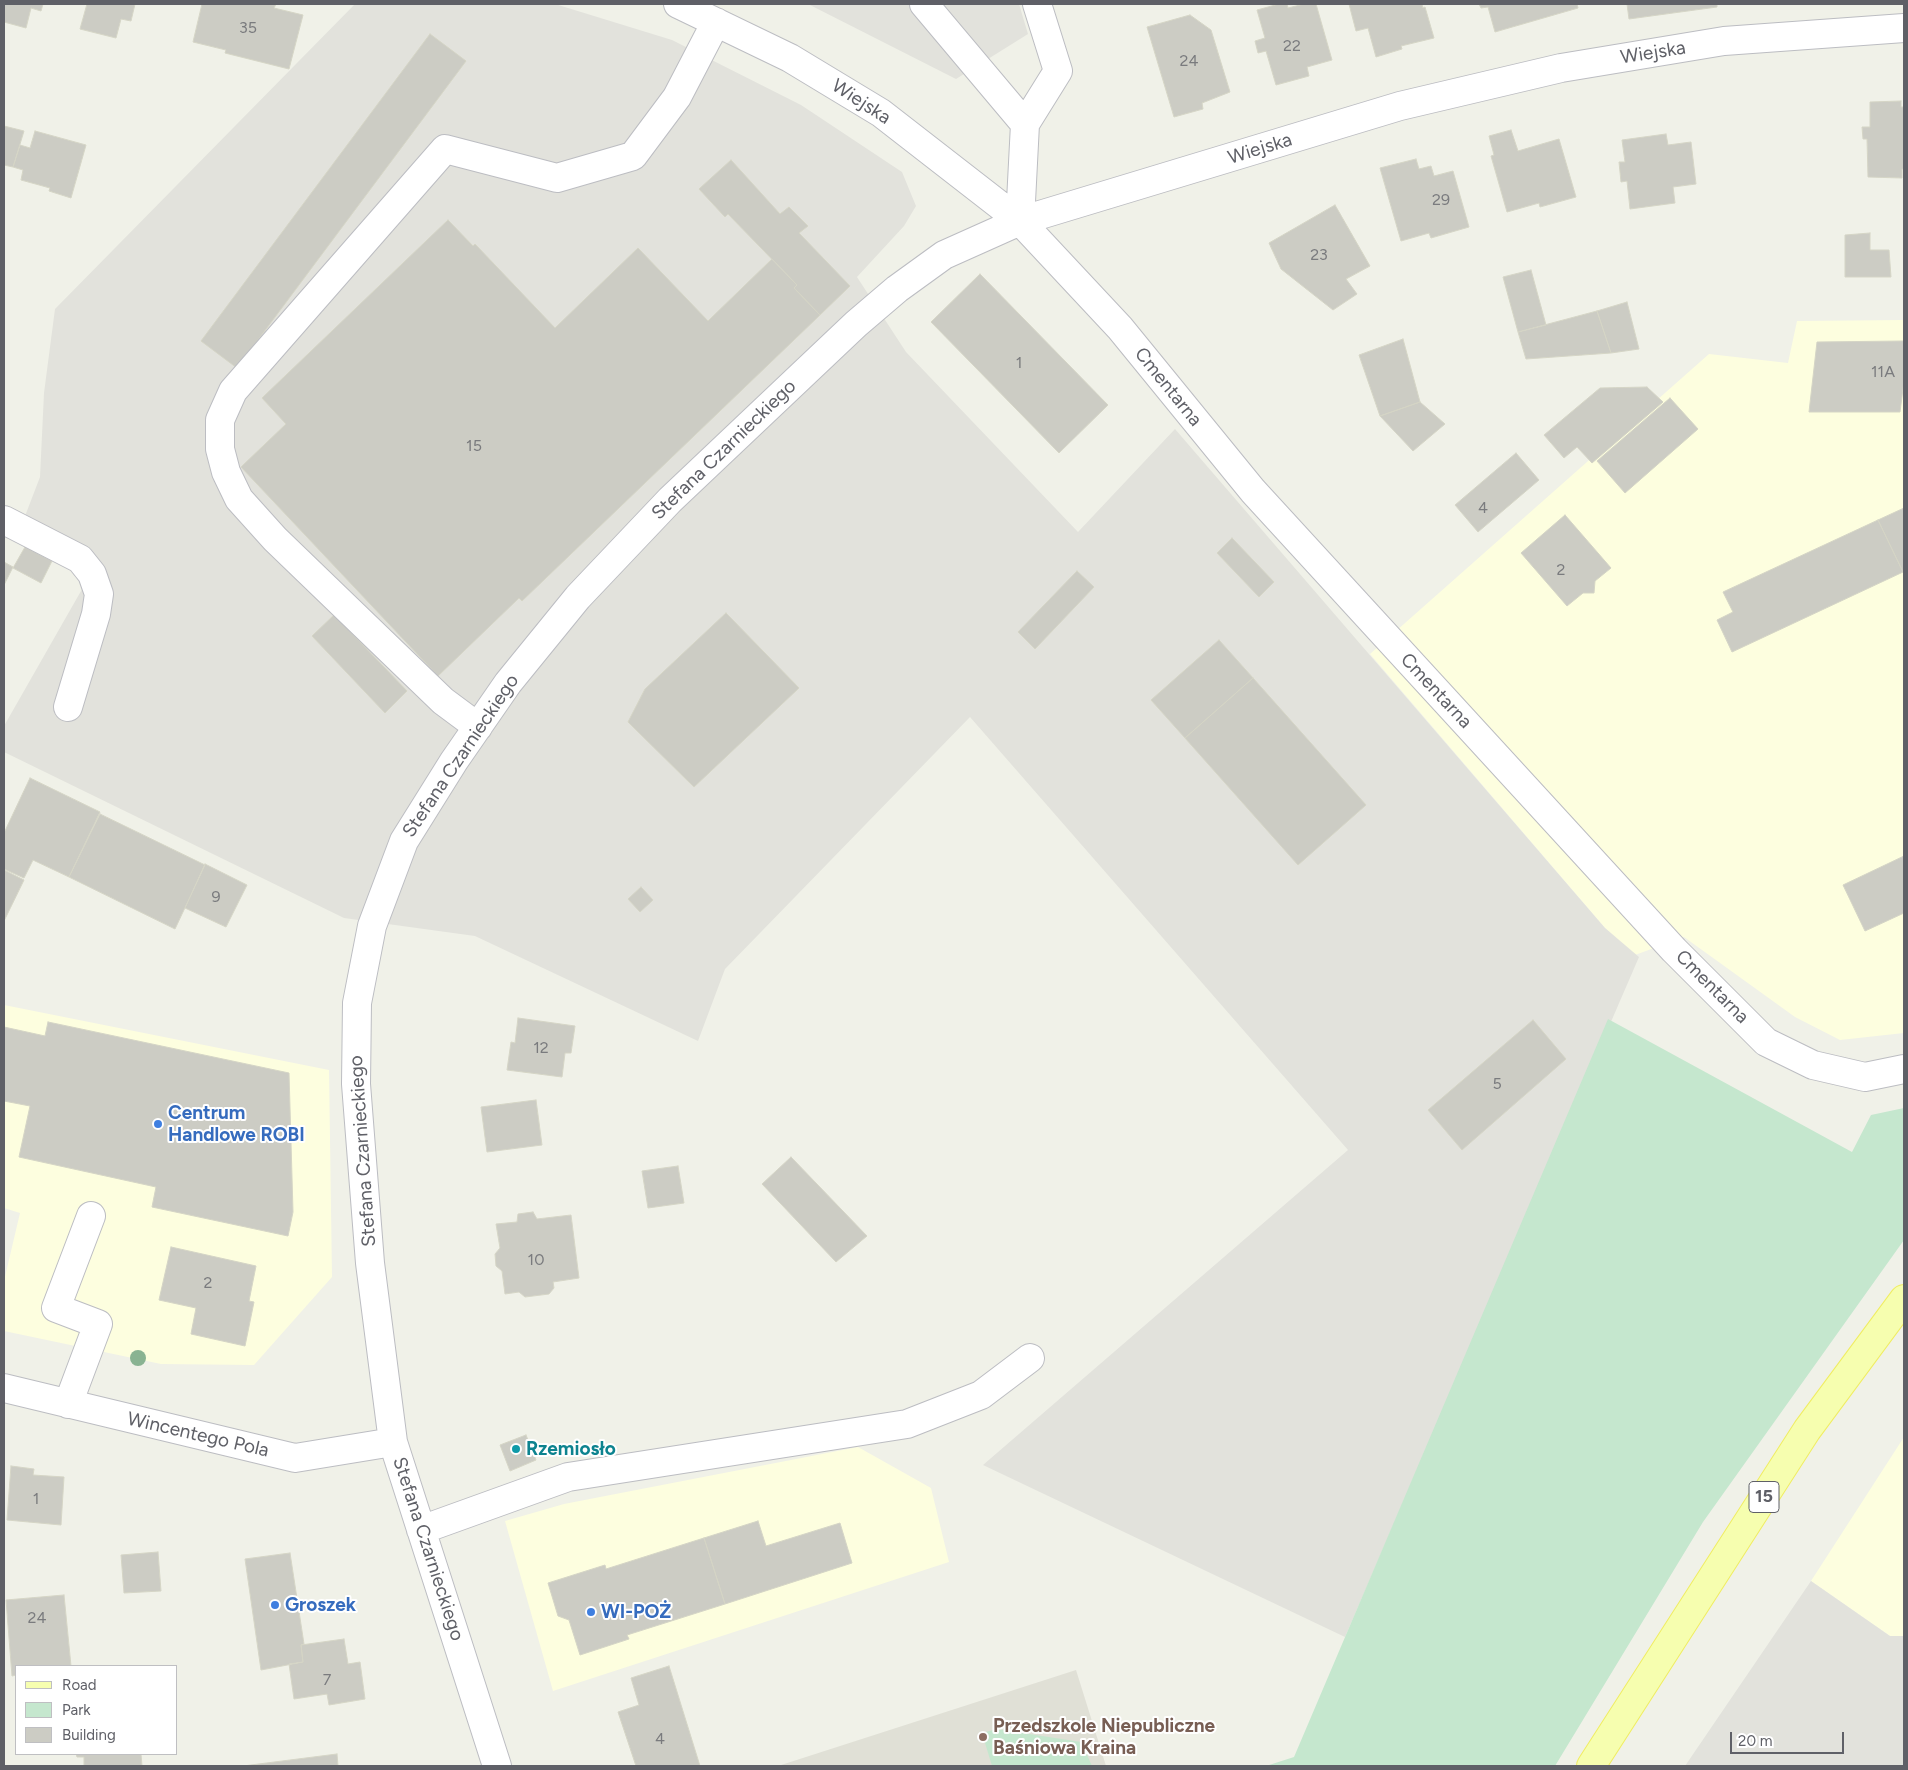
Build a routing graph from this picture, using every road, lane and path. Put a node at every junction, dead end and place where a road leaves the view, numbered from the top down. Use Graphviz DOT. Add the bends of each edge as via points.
graph roads {
  1 [pos="678,4"];
  2 [pos="924,4"];
  3 [pos="1037,4"];
  4 [pos="716,22"];
  5 [pos="1904,28"];
  6 [pos="1025,124"];
  7 [pos="1020,221"];
  8 [pos="4,520"];
  9 [pos="68,707"];
  10 [pos="478,727"];
  11 [pos="1904,1069"];
  12 [pos="91,1216"];
  13 [pos="1904,1299"];
  14 [pos="1030,1358"];
  15 [pos="4,1388"];
  16 [pos="68,1404"];
  17 [pos="393,1442"];
  18 [pos="422,1530"];
  19 [pos="1634,1701"];
  20 [pos="498,1766"];
  21 [pos="1591,1766"];
  22 [pos="1606,1766"];
  1 -- 4 [label="street, Wiejska"];
  2 -- 6 [label="street"];
  3 -- 6 [label="street" via="1058,71"];
  4 -- 7 [label="street, Wiejska" via="790,58 882,113"];
  4 -- 10 [label="street" via="678,97 633,156 557,178 445,149 233,391 220,420 220,450 239,498 275,539 443,701"];
  5 -- 7 [label="street, Wiejska" via="1724,42 1561,68 1400,106"];
  6 -- 7 [label="street"];
  7 -- 10 [label="street, Stefana Czarnieckiego" via="944,255 897,289 836,343 670,500 578,597 508,683"];
  7 -- 11 [label="street, Cmentarna" via="1120,328 1253,491 1674,950 1766,1042 1813,1065 1865,1077"];
  8 -- 9 [label="street" via="80,559 92,574 99,594"];
  10 -- 17 [label="street, Stefana Czarnieckiego" via="404,841 372,926 357,1003 356,1084 360,1163"];
  12 -- 16 [label="street" via="56,1308 98,1324"];
  13 -- 19 [label="main road, 15" via="1807,1430"];
  14 -- 18 [label="street" via="981,1395 906,1424 568,1477"];
  15 -- 16 [label="street, Wincentego Pola"];
  16 -- 17 [label="street, Wincentego Pola" via="295,1458"];
  17 -- 18 [label="street, Stefana Czarnieckiego"];
  18 -- 20 [label="street, Stefana Czarnieckiego"];
  19 -- 21 [label="main road, 15"];
  19 -- 22 [label="main road, 15"];
}
